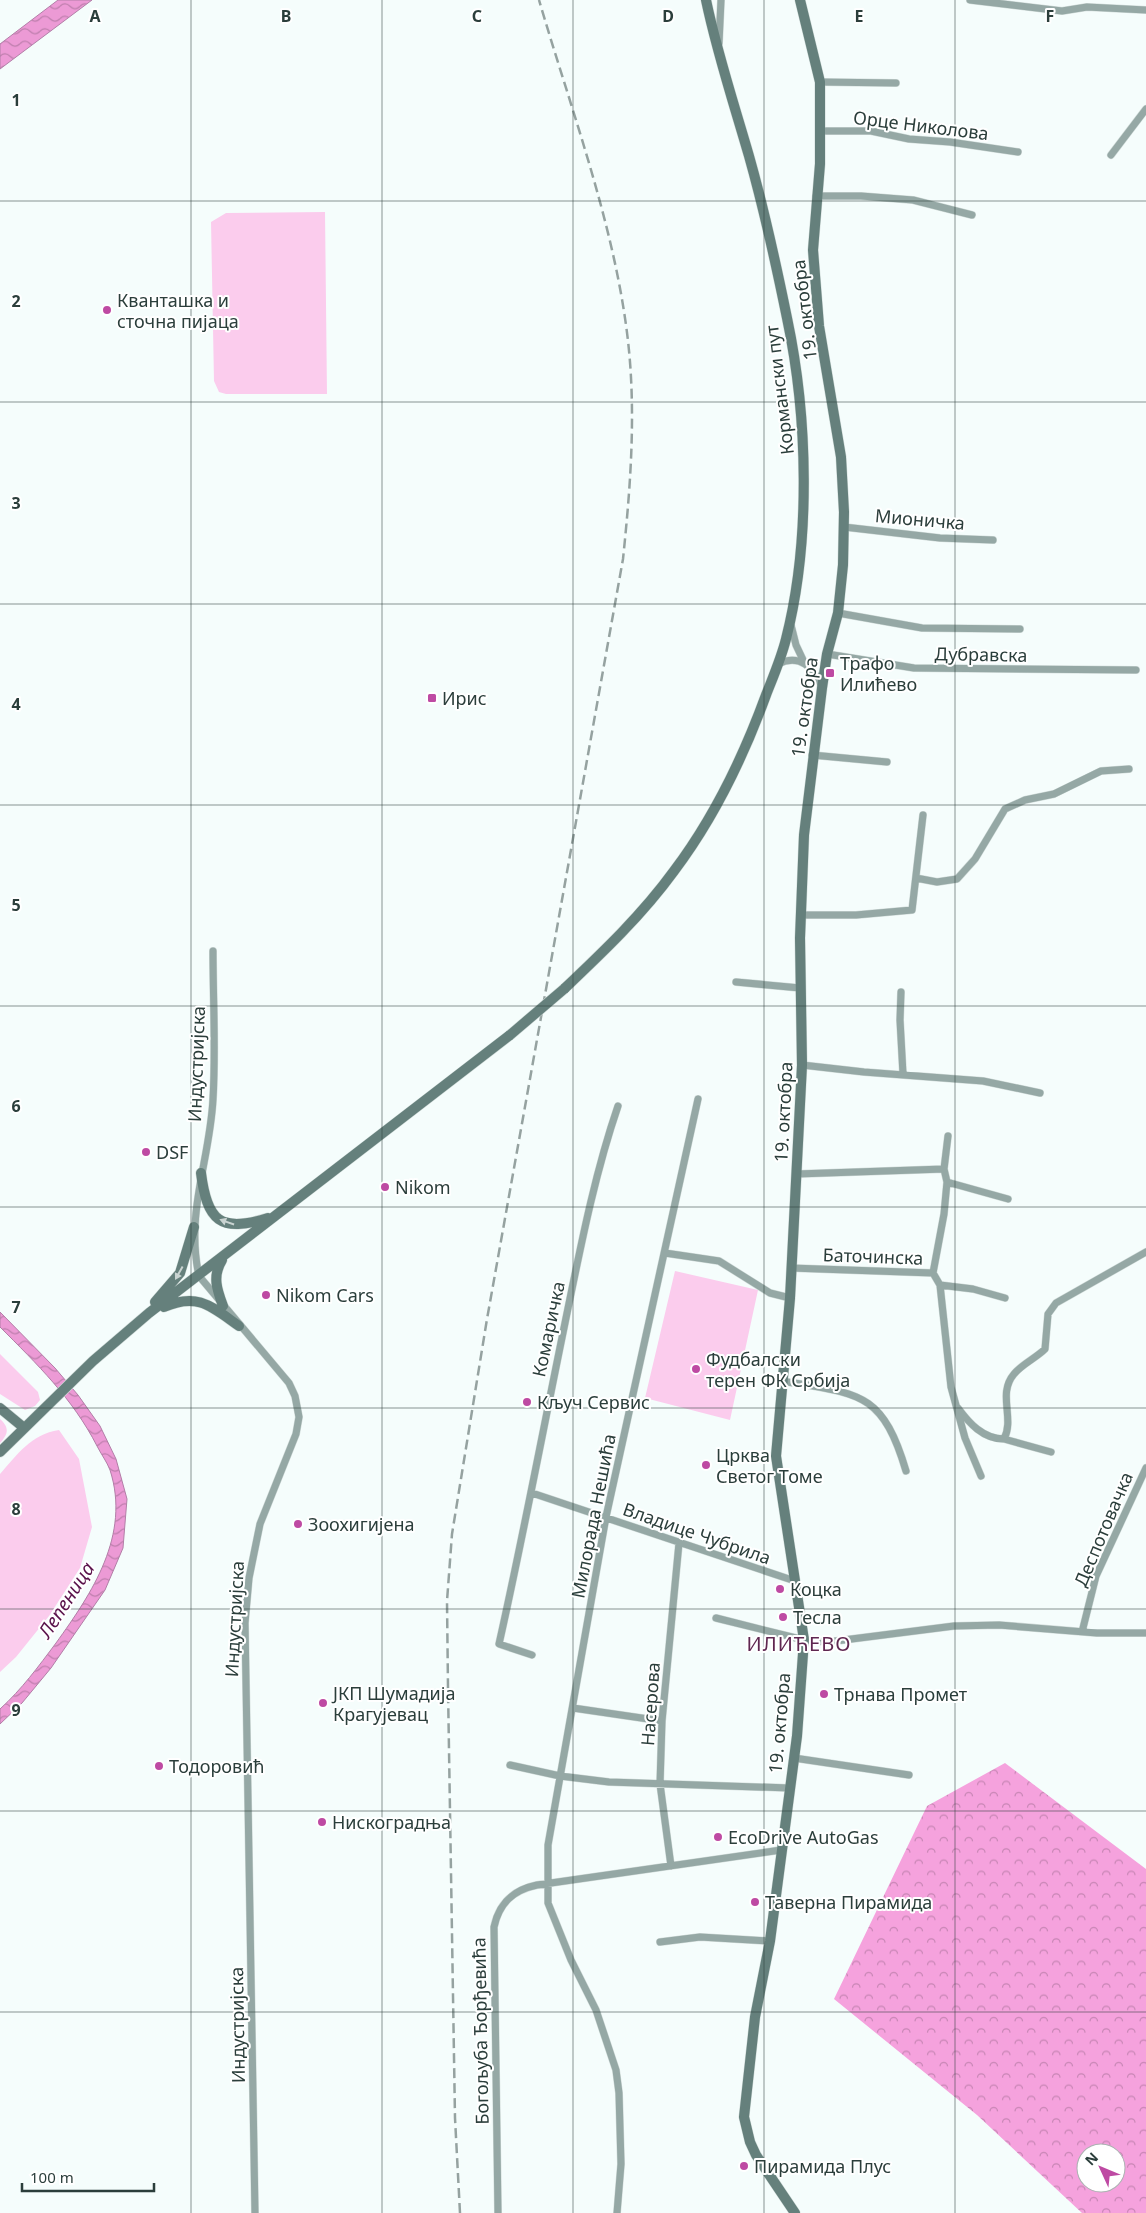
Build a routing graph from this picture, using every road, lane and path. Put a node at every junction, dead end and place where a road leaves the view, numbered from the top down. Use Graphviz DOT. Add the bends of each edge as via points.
graph roads {
  1 [pos="706,0"];
  2 [pos="721,0"];
  3 [pos="800,0"];
  4 [pos="970,0"];
  5 [pos="1091,0"];
  6 [pos="1001,2"];
  7 [pos="1087,7"];
  8 [pos="1146,10"];
  9 [pos="718,50"];
  10 [pos="820,82"];
  11 [pos="896,83"];
  12 [pos="1146,110"];
  13 [pos="820,130"];
  14 [pos="1018,152"];
  15 [pos="1111,155"];
  16 [pos="816,196"];
  17 [pos="972,215"];
  18 [pos="844,527"];
  19 [pos="993,540"];
  20 [pos="838,614"];
  21 [pos="790,619"];
  22 [pos="1020,629"];
  23 [pos="827,658"];
  24 [pos="804,662"];
  25 [pos="778,664"];
  26 [pos="812,669"];
  27 [pos="1136,670"];
  28 [pos="822,688"];
  29 [pos="812,755"];
  30 [pos="887,762"];
  31 [pos="1129,769"];
  32 [pos="923,815"];
  33 [pos="916,878"];
  34 [pos="801,914"];
  35 [pos="213,950"];
  36 [pos="736,982"];
  37 [pos="800,988"];
  38 [pos="901,992"];
  39 [pos="802,1065"];
  40 [pos="903,1074"];
  41 [pos="1040,1093"];
  42 [pos="698,1099"];
  43 [pos="618,1106"];
  44 [pos="948,1136"];
  45 [pos="944,1169"];
  46 [pos="201,1173"];
  47 [pos="797,1174"];
  48 [pos="947,1182"];
  49 [pos="1008,1199"];
  50 [pos="274,1216"];
  51 [pos="194,1227"];
  52 [pos="664,1252"];
  53 [pos="1146,1252"];
  54 [pos="225,1256"];
  55 [pos="790,1268"];
  56 [pos="933,1274"];
  57 [pos="199,1276"];
  58 [pos="940,1285"];
  59 [pos="790,1298"];
  60 [pos="1006,1298"];
  61 [pos="223,1306"];
  62 [pos="149,1313"];
  63 [pos="239,1326"];
  64 [pos="121,1337"];
  65 [pos="782,1381"];
  66 [pos="0,1408"];
  67 [pos="958,1408"];
  68 [pos="23,1427"];
  69 [pos="1004,1439"];
  70 [pos="0,1452"];
  71 [pos="1051,1452"];
  72 [pos="1146,1468"];
  73 [pos="906,1471"];
  74 [pos="982,1476"];
  75 [pos="532,1493"];
  76 [pos="606,1517"];
  77 [pos="679,1544"];
  78 [pos="794,1581"];
  79 [pos="716,1618"];
  80 [pos="1082,1632"];
  81 [pos="1146,1633"];
  82 [pos="804,1640"];
  83 [pos="532,1655"];
  84 [pos="572,1708"];
  85 [pos="662,1721"];
  86 [pos="794,1758"];
  87 [pos="510,1765"];
  88 [pos="909,1775"];
  89 [pos="560,1776"];
  90 [pos="660,1784"];
  91 [pos="789,1788"];
  92 [pos="781,1850"];
  93 [pos="671,1866"];
  94 [pos="549,1884"];
  95 [pos="770,1941"];
  96 [pos="660,1942"];
  97 [pos="256,2213"];
  98 [pos="498,2213"];
  99 [pos="618,2213"];
  100 [pos="795,2213"];
  1 -- 9 [label="street, Кормански пут"];
  2 -- 9 [label="street"];
  3 -- 10 [label="street, 19. октобра"];
  4 -- 6 [label="street"];
  5 -- 7 [label="street"];
  6 -- 7 [label="street" via="1062,10"];
  7 -- 8 [label="street"];
  9 -- 21 [label="street, Кормански пут" via="750,159 788,320 795,366 804,475 799,556"];
  10 -- 11 [label="street"];
  10 -- 13 [label="street, 19. октобра"];
  12 -- 15 [label="street"];
  13 -- 14 [label="street, Орце Николова" via="871,131 909,139"];
  13 -- 16 [label="street, 19. октобра"];
  16 -- 17 [label="street" via="913,200"];
  16 -- 18 [label="street, 19. октобра" via="813,250 819,326 841,457"];
  18 -- 19 [label="street, Мионичка" via="940,538"];
  18 -- 20 [label="street, 19. октобра"];
  20 -- 22 [label="street" via="922,628"];
  20 -- 23 [label="street, 19. октобра"];
  21 -- 24 [label="street"];
  21 -- 25 [label="street, Кормански пут"];
  23 -- 26 [label="street" via="819,668"];
  23 -- 27 [label="street, Дубравска" via="914,668"];
  23 -- 28 [label="street, 19. октобра"];
  24 -- 25 [label="street" via="786,660"];
  24 -- 26 [label="street"];
  25 -- 50 [label="street, Кормански пут, bridge" via="738,764 703,830 640,913 564,989 510,1035"];
  26 -- 28 [label="street"];
  28 -- 29 [label="street, 19. октобра"];
  29 -- 30 [label="street"];
  29 -- 34 [label="street, 19. октобра"];
  31 -- 33 [label="street" via="1102,771 1054,794 1005,809 975,859 958,879 936,882"];
  32 -- 33 [label="street"];
  33 -- 34 [label="street" via="912,910 856,915"];
  34 -- 37 [label="street, 19. октобра"];
  35 -- 46 [label="street, Индустријска" via="213,1098"];
  36 -- 37 [label="street"];
  37 -- 39 [label="street, 19. октобра"];
  38 -- 40 [label="street"];
  39 -- 40 [label="street"];
  39 -- 47 [label="street, 19. октобра"];
  40 -- 41 [label="street" via="983,1081"];
  42 -- 52 [label="street, Милорада Нешића"];
  43 -- 75 [label="street, Комаричка" via="578,1259"];
  44 -- 45 [label="street"];
  45 -- 47 [label="street"];
  45 -- 48 [label="street"];
  50 -- 46 [label="street, one-way" via="241,1225 220,1220 204,1199"];
  46 -- 51 [label="street, Индустријска"];
  47 -- 55 [label="street, 19. октобра"];
  48 -- 49 [label="street"];
  48 -- 56 [label="street"];
  50 -- 54 [label="street, Кормански пут"];
  51 -- 57 [label="street, Индустријска"];
  51 -- 64 [label="street, one-way" via="185,1261 176,1279 157,1301 132,1320"];
  52 -- 59 [label="street" via="720,1261 770,1293"];
  52 -- 76 [label="street, Милорада Нешића"];
  53 -- 69 [label="street" via="1051,1308 1045,1349 1013,1375 1005,1392 1007,1429"];
  54 -- 57 [label="street, Кормански пут"];
  54 -- 61 [label="street" via="216,1271 216,1289"];
  55 -- 56 [label="street, Баточинска"];
  55 -- 59 [label="street, 19. октобра"];
  56 -- 58 [label="street, Баточинска"];
  57 -- 61 [label="street, Индустријска"];
  57 -- 62 [label="street, Кормански пут"];
  58 -- 60 [label="street, Баточинска"];
  58 -- 67 [label="street" via="948,1374"];
  59 -- 65 [label="street, 19. октобра"];
  61 -- 63 [label="street, Индустријска"];
  62 -- 63 [label="street" via="174,1302 196,1300 206,1303"];
  62 -- 64 [label="street"];
  63 -- 97 [label="street, Индустријска" via="289,1383 299,1417 296,1434 260,1524 249,1578 245,1623"];
  64 -- 68 [label="street"];
  65 -- 73 [label="street" via="850,1394 872,1406 896,1439"];
  65 -- 78 [label="street, 19. октобра" via="776,1456"];
  66 -- 68 [label="street"];
  67 -- 69 [label="street" via="976,1430"];
  67 -- 74 [label="street" via="965,1438"];
  68 -- 70 [label="street"];
  69 -- 71 [label="street"];
  72 -- 80 [label="street, Деспотовачка" via="1096,1576"];
  75 -- 76 [label="street, Владице Чубрила"];
  75 -- 83 [label="street, Комаричка" via="499,1644"];
  76 -- 77 [label="street, Владице Чубрила"];
  76 -- 84 [label="street, Милорада Нешића"];
  77 -- 78 [label="street, Владице Чубрила"];
  77 -- 85 [label="street, Насерова"];
  78 -- 82 [label="street, 19. октобра"];
  79 -- 82 [label="street"];
  80 -- 81 [label="street"];
  80 -- 82 [label="street" via="999,1625 954,1626 828,1642"];
  82 -- 86 [label="street, 19. октобра"];
  84 -- 85 [label="street"];
  84 -- 89 [label="street, Милорада Нешића"];
  85 -- 90 [label="street, Насерова"];
  86 -- 88 [label="street"];
  86 -- 91 [label="street, 19. октобра"];
  87 -- 89 [label="street"];
  89 -- 90 [label="street"];
  89 -- 94 [label="street, Милорада Нешића" via="548,1845"];
  90 -- 91 [label="street"];
  90 -- 93 [label="street, Насерова"];
  91 -- 92 [label="street, 19. октобра"];
  92 -- 93 [label="street, Богољуба Ђорђевића"];
  92 -- 95 [label="street, 19. октобра"];
  93 -- 94 [label="street, Богољуба Ђорђевића"];
  94 -- 98 [label="street, Богољуба Ђорђевића" via="524,1887 514,1892 496,1915 494,1927"];
  94 -- 99 [label="street, Милорада Нешића" via="548,1903 596,2010 616,2070 621,2164"];
  95 -- 96 [label="street" via="700,1936"];
  95 -- 100 [label="street, 19. октобра" via="755,2018 744,2117 756,2155"];
}
